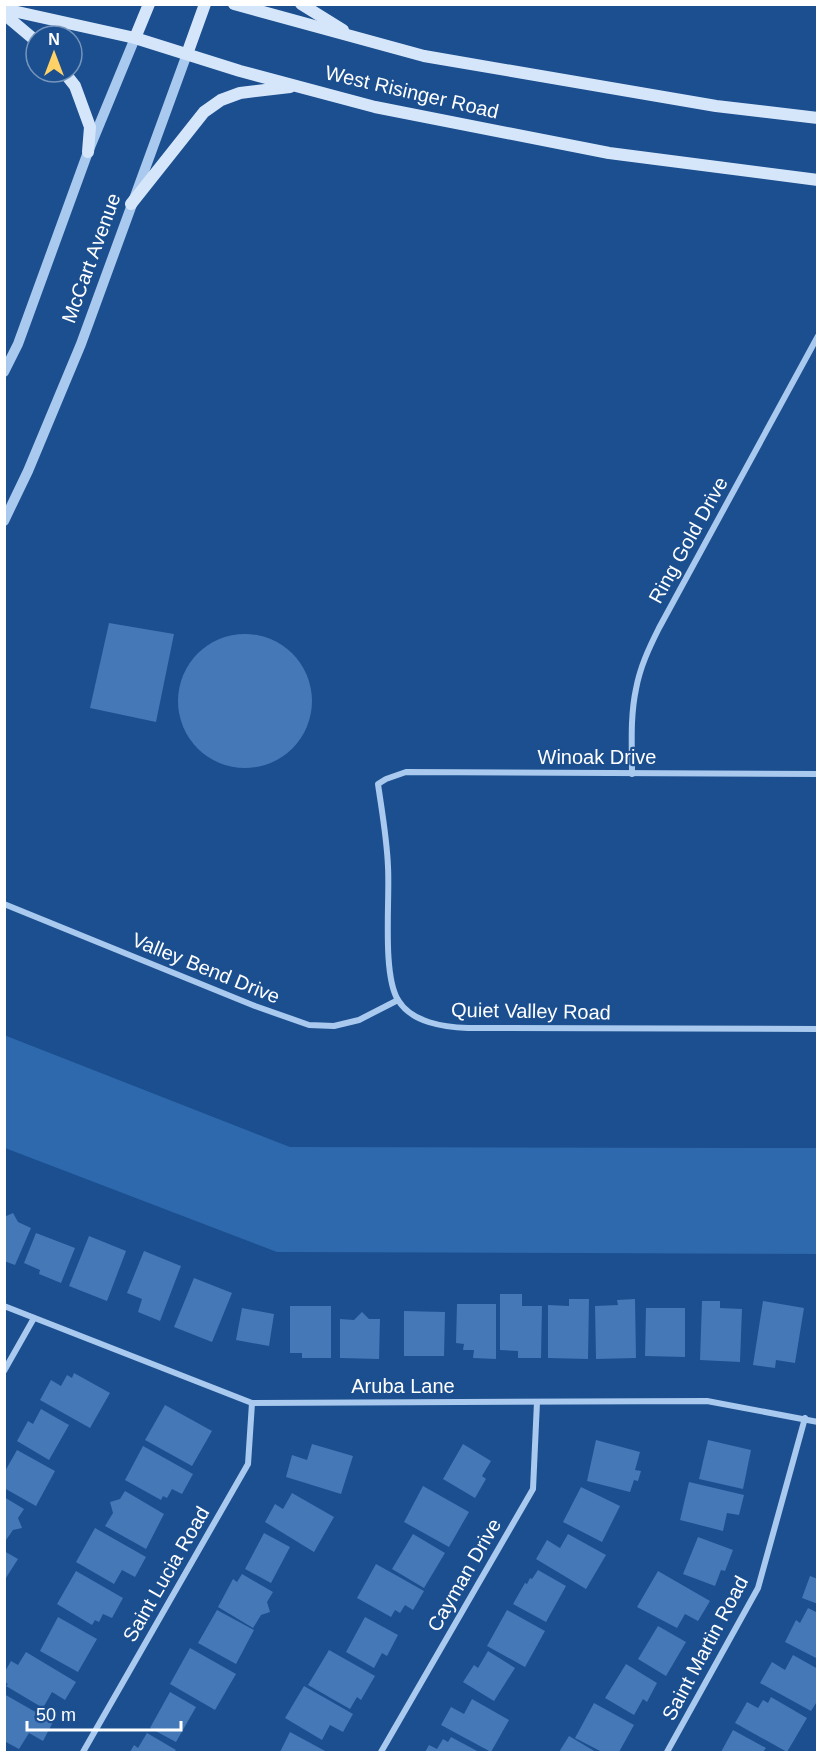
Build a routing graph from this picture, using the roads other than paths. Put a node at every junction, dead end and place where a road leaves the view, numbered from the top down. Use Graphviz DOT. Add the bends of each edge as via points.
graph roads {
  1 [pos="149,4"];
  2 [pos="205,4"];
  3 [pos="234,4"];
  4 [pos="301,4"];
  5 [pos="4,9"];
  6 [pos="4,14"];
  7 [pos="24,31"];
  8 [pos="135,38"];
  9 [pos="357,39"];
  10 [pos="187,54"];
  11 [pos="73,84"];
  12 [pos="297,86"];
  13 [pos="818,118"];
  14 [pos="87,152"];
  15 [pos="818,180"];
  16 [pos="131,204"];
  17 [pos="818,336"];
  18 [pos="4,372"];
  19 [pos="4,521"];
  20 [pos="632,774"];
  21 [pos="818,774"];
  22 [pos="4,904"];
  23 [pos="398,1000"];
  24 [pos="818,1029"];
  25 [pos="4,1306"];
  26 [pos="34,1318"];
  27 [pos="4,1371"];
  28 [pos="537,1402"];
  29 [pos="252,1403"];
  30 [pos="805,1418"];
  31 [pos="818,1422"];
  32 [pos="83,1752"];
  33 [pos="381,1752"];
  34 [pos="668,1752"];
  1 -- 8 [label="main road, McCart Avenue"];
  2 -- 10 [label="main road, McCart Avenue"];
  3 -- 9 [label="main road, West Risinger Road"];
  4 -- 9 [label="main road"];
  5 -- 8 [label="main road, West Risinger Road"];
  6 -- 7 [label="main road"];
  8 -- 10 [label="main road, West Risinger Road"];
  8 -- 14 [label="street, McCart Avenue"];
  9 -- 13 [label="main road, West Risinger Road" via="424,56 716,106"];
  10 -- 12 [label="main road, West Risinger Road"];
  10 -- 16 [label="street, McCart Avenue"];
  11 -- 14 [label="main road" via="90,127"];
  12 -- 15 [label="main road, West Risinger Road" via="375,107 609,153"];
  12 -- 16 [label="main road" via="240,93 204,111"];
  14 -- 18 [label="street, McCart Avenue" via="18,344"];
  16 -- 19 [label="street, McCart Avenue" via="81,344"];
  17 -- 20 [label="street, Ring Gold Drive" via="644,660 635,690"];
  20 -- 21 [label="street, Winoak Drive"];
  20 -- 23 [label="street, Winoak Drive" via="406,772 378,784 388,868 388,953"];
  22 -- 23 [label="street, Valley Bend Drive" via="309,1025 334,1026 359,1020"];
  23 -- 24 [label="street, Quiet Valley Road" via="424,1020 441,1026"];
  25 -- 26 [label="street, Aruba Lane"];
  26 -- 27 [label="street"];
  26 -- 29 [label="street, Aruba Lane"];
  28 -- 29 [label="street, Aruba Lane"];
  28 -- 30 [label="street, Aruba Lane" via="707,1401"];
  28 -- 33 [label="street, Cayman Drive" via="533,1489"];
  29 -- 32 [label="street, Saint Lucia Road" via="248,1464"];
  30 -- 31 [label="street, Aruba Lane"];
  30 -- 34 [label="street, Saint Martin Road" via="758,1588"];
}
